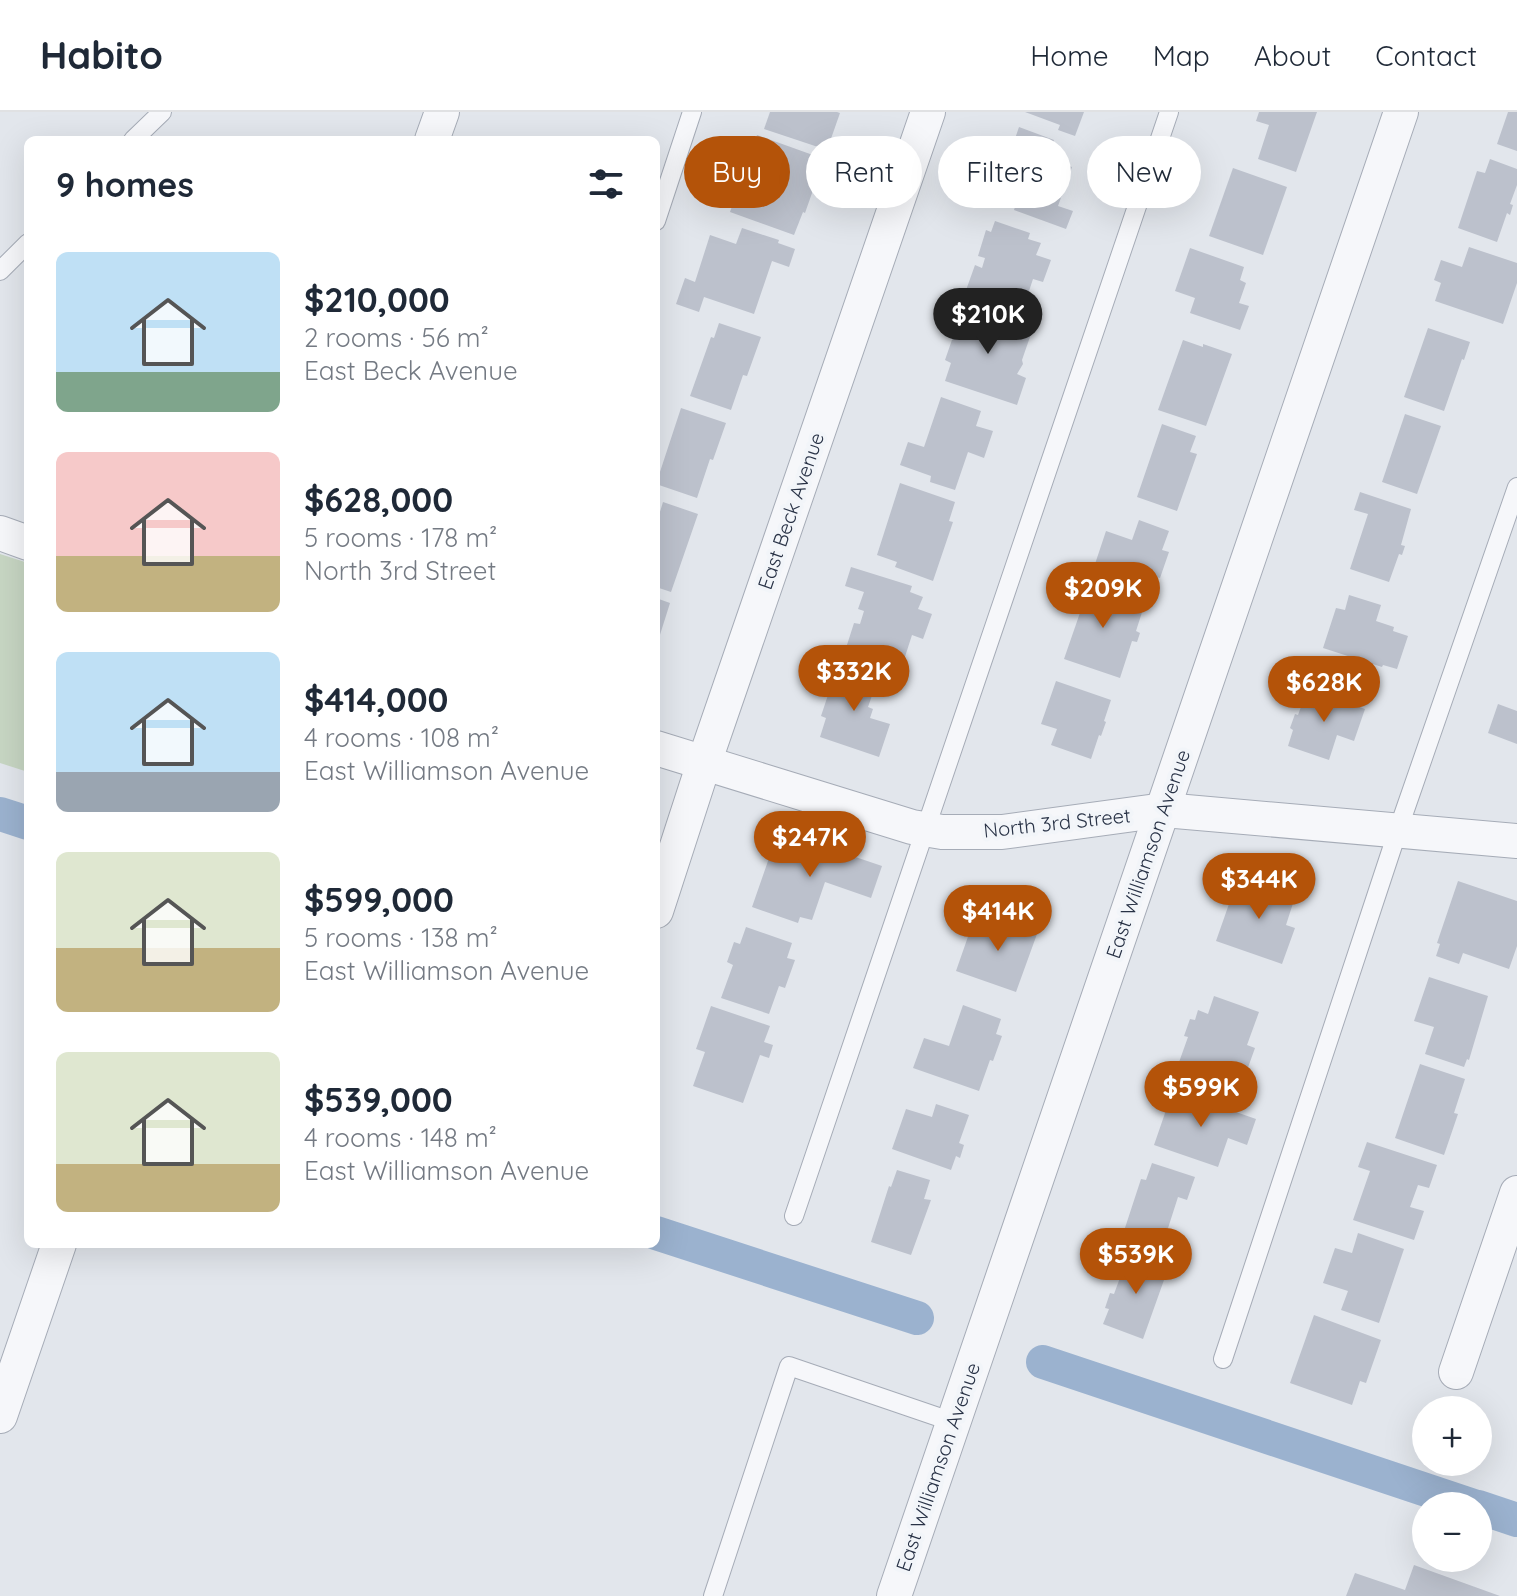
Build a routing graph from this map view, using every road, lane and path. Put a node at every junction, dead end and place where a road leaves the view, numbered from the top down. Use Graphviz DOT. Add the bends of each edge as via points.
graph roads {
  1 [pos="162,112"];
  2 [pos="442,112"];
  3 [pos="692,112"];
  4 [pos="928,112"];
  5 [pos="1169,112"];
  6 [pos="1401,112"];
  7 [pos="137,136"];
  8 [pos="433,136"];
  9 [pos="660,209"];
  10 [pos="24,247"];
  11 [pos="0,271"];
  12 [pos="1517,487"];
  13 [pos="0,533"];
  14 [pos="24,542"];
  15 [pos="660,749"];
  16 [pos="704,763"];
  17 [pos="1164,810"];
  18 [pos="925,828"];
  19 [pos="1398,830"];
  20 [pos="1517,841"];
  21 [pos="660,899"];
  22 [pos="1517,1193"];
  23 [pos="794,1216"];
  24 [pos="58,1248"];
  25 [pos="1223,1359"];
  26 [pos="1456,1372"];
  27 [pos="0,1416"];
  28 [pos="953,1422"];
  29 [pos="713,1596"];
  30 [pos="894,1596"];
  1 -- 7 [label="lane"];
  2 -- 8 [label="street"];
  3 -- 9 [label="lane"];
  4 -- 16 [label="street, East Beck Avenue"];
  5 -- 18 [label="lane"];
  6 -- 17 [label="street, East Williamson Avenue"];
  10 -- 11 [label="lane"];
  12 -- 19 [label="lane"];
  13 -- 14 [label="street"];
  15 -- 16 [label="street, North 3rd Street"];
  16 -- 18 [label="street, North 3rd Street"];
  16 -- 21 [label="street, East Beck Avenue"];
  17 -- 18 [label="street, North 3rd Street" via="1002,832"];
  17 -- 19 [label="street, North 3rd Street"];
  17 -- 28 [label="street, East Williamson Avenue"];
  18 -- 23 [label="lane"];
  19 -- 20 [label="street, North 3rd Street"];
  19 -- 25 [label="lane"];
  22 -- 26 [label="street"];
  24 -- 27 [label="street"];
  28 -- 29 [label="lane" via="789,1366"];
  28 -- 30 [label="street, East Williamson Avenue"];
}
